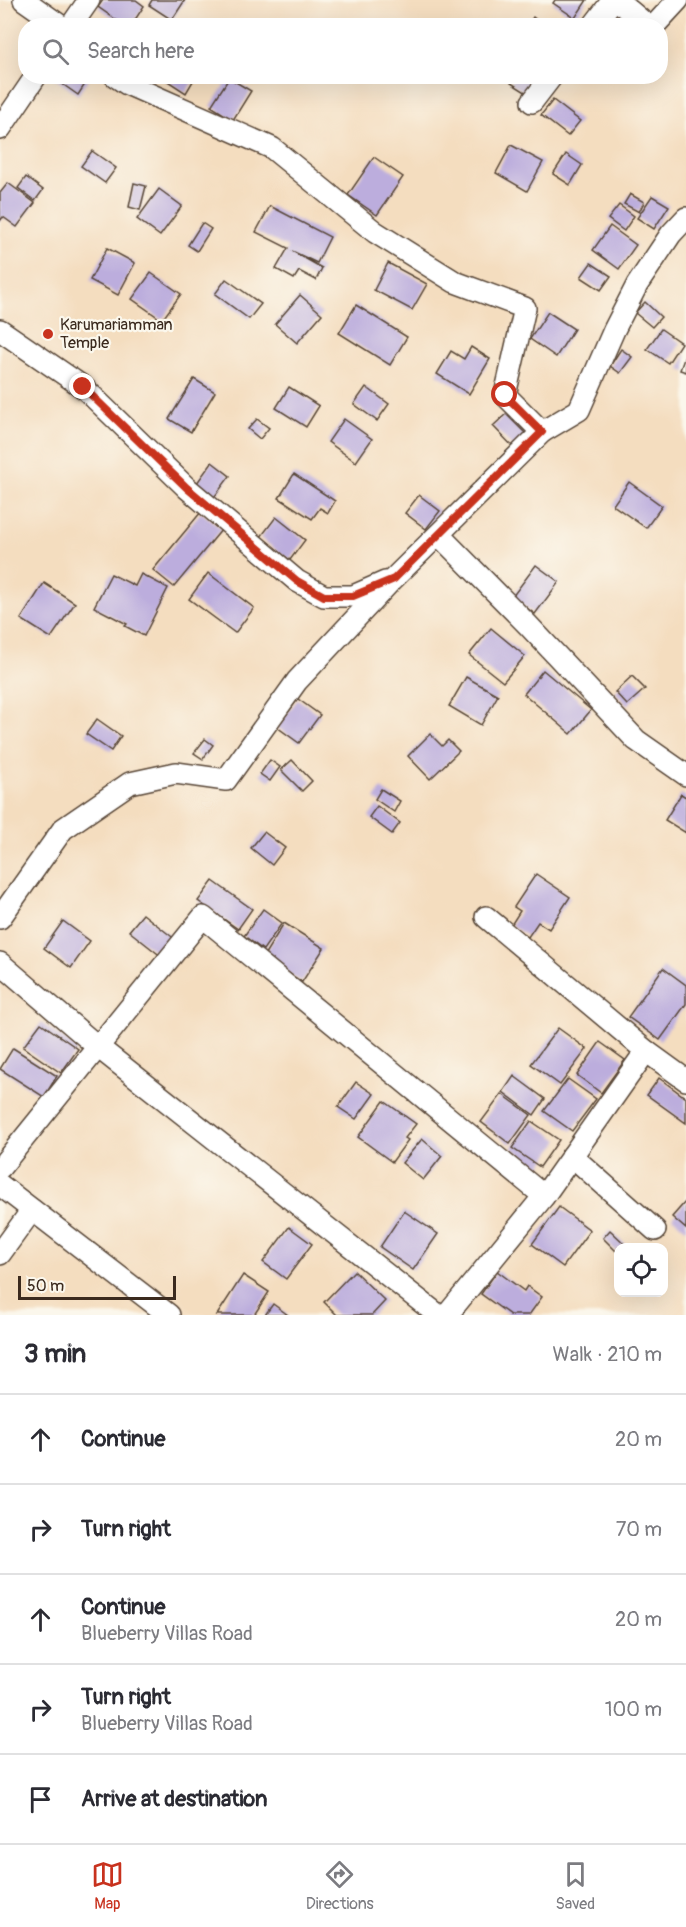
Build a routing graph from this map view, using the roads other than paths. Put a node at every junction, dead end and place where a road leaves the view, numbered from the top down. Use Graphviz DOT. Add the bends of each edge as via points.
graph roads {
  1 [pos="24,0"];
  2 [pos="89,0"];
  3 [pos="615,0"];
  4 [pos="678,0"];
  5 [pos="50,18"];
  6 [pos="77,18"];
  7 [pos="600,18"];
  8 [pos="638,18"];
  9 [pos="661,18"];
  10 [pos="31,84"];
  11 [pos="127,84"];
  12 [pos="546,84"];
  13 [pos="532,102"];
  14 [pos="0,129"];
  15 [pos="686,218"];
  16 [pos="0,330"];
  17 [pos="542,432"];
  18 [pos="439,535"];
  19 [pos="394,579"];
  20 [pos="686,775"];
  21 [pos="486,917"];
  22 [pos="0,918"];
  23 [pos="0,963"];
  24 [pos="98,1047"];
  25 [pos="646,1052"];
  26 [pos="686,1080"];
  27 [pos="572,1156"];
  28 [pos="0,1168"];
  29 [pos="0,1185"];
  30 [pos="544,1196"];
  31 [pos="32,1210"];
  32 [pos="655,1230"];
  33 [pos="0,1254"];
  34 [pos="169,1315"];
  35 [pos="438,1315"];
  36 [pos="447,1315"];
  1 -- 5 [label="street"];
  2 -- 6 [label="street"];
  3 -- 7 [label="street"];
  3 -- 8 [label="street"];
  4 -- 9 [label="street"];
  10 -- 14 [label="street"];
  11 -- 17 [label="street" via="272,148 375,232 455,282 525,308 505,395"];
  12 -- 13 [label="street"];
  15 -- 17 [label="street" via="637,285 579,410"];
  16 -- 19 [label="street" via="83,387 187,488 297,581 324,596 353,596"];
  17 -- 18 [label="street"];
  18 -- 19 [label="street"];
  18 -- 20 [label="street" via="636,740"];
  19 -- 22 [label="street" via="297,681 226,780 176,773 130,783 63,829"];
  21 -- 25 [label="street"];
  23 -- 24 [label="street"];
  24 -- 28 [label="street"];
  24 -- 30 [label="street" via="203,917"];
  24 -- 35 [label="street"];
  25 -- 26 [label="street"];
  25 -- 27 [label="street"];
  27 -- 30 [label="street"];
  27 -- 32 [label="street"];
  29 -- 31 [label="street"];
  30 -- 36 [label="street"];
  31 -- 33 [label="street"];
  31 -- 34 [label="street"];
}
